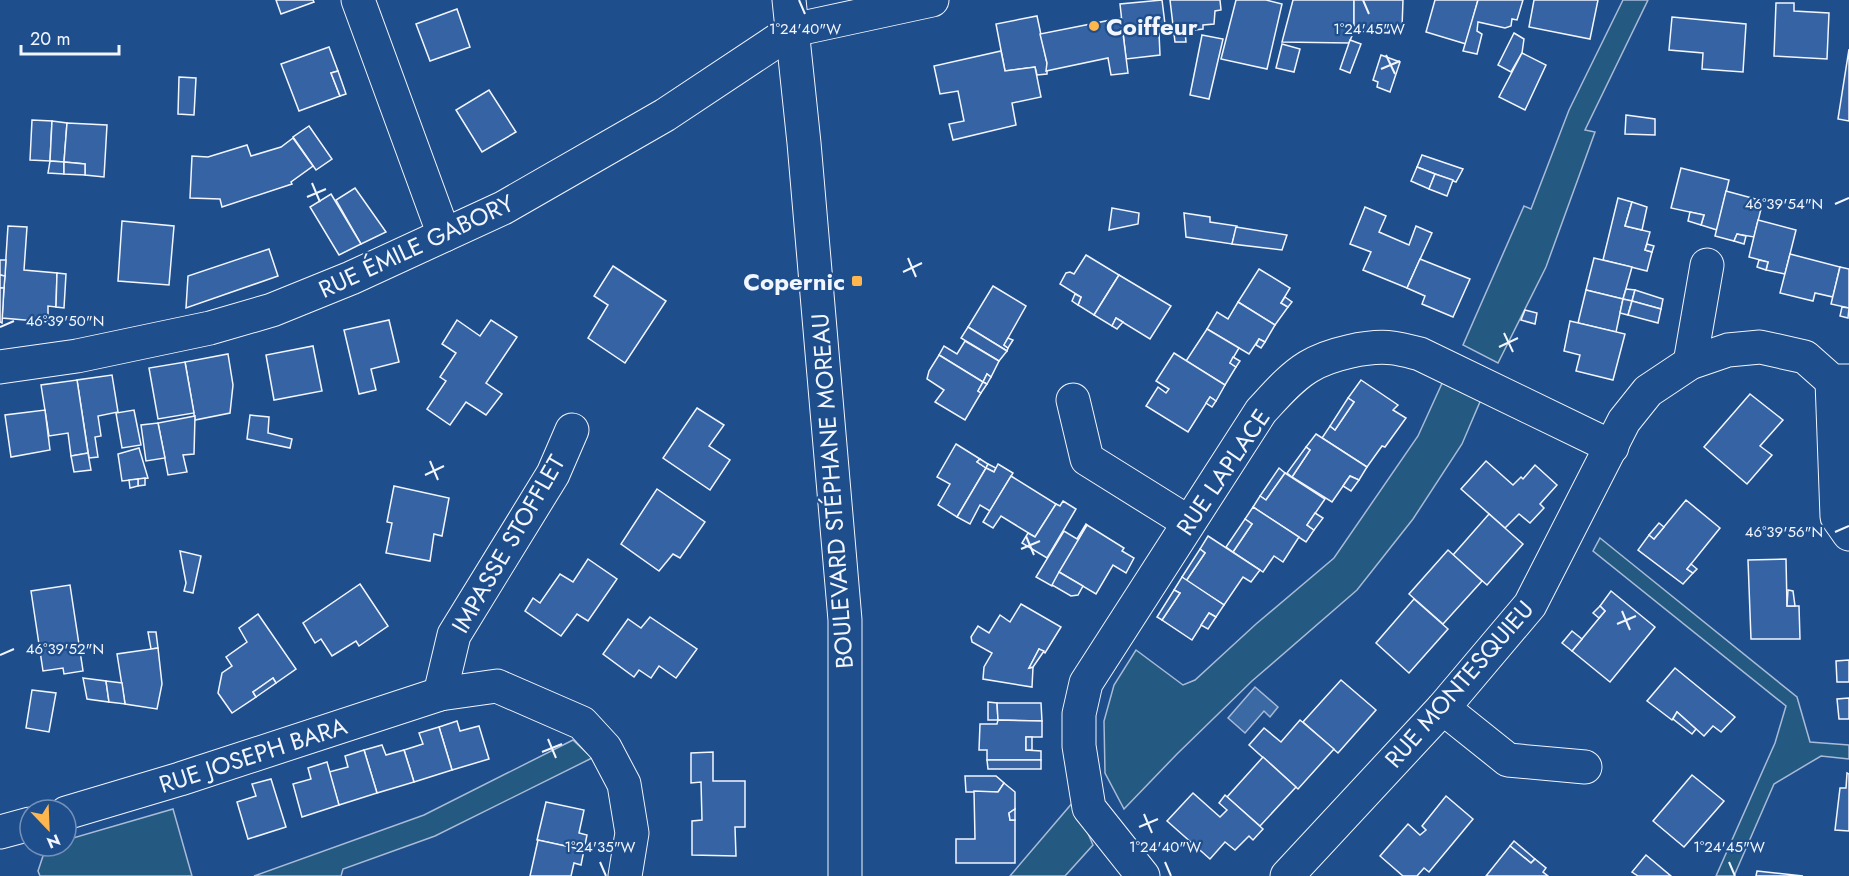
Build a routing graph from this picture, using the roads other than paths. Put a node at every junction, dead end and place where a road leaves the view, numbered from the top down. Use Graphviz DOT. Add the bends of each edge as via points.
graph roads {
  1 [pos="358,0"];
  2 [pos="932,0"];
  3 [pos="791,15"];
  4 [pos="444,235"];
  5 [pos="1707,265"];
  6 [pos="1690,363"];
  7 [pos="0,367"];
  8 [pos="1841,381"];
  9 [pos="1073,400"];
  10 [pos="572,429"];
  11 [pos="1611,447"];
  12 [pos="1188,522"];
  13 [pos="1849,534"];
  14 [pos="440,694"];
  15 [pos="1443,708"];
  16 [pos="1585,767"];
  17 [pos="78,809"];
  18 [pos="18,828"];
  19 [pos="0,832"];
  20 [pos="625,876"];
  21 [pos="845,876"];
  22 [pos="1143,876"];
  23 [pos="1287,876"];
  1 -- 4 [label="street"];
  2 -- 3 [label="street"];
  3 -- 4 [label="street, RUE ÉMILE GABORY" via="665,115 503,208"];
  3 -- 21 [label="street, BOULEVARD STÉPHANE MOREAU" via="846,620"];
  4 -- 7 [label="street, RUE ÉMILE GABORY" via="351,278 235,322 77,356"];
  5 -- 6 [label="street"];
  6 -- 8 [label="street, RUE MONTESQUIEU" via="1728,350 1760,347 1805,357"];
  6 -- 11 [label="street, RUE MONTESQUIEU" via="1648,391 1624,421"];
  8 -- 13 [label="street" via="1837,518"];
  9 -- 12 [label="street" via="1087,459"];
  10 -- 14 [label="street, IMPASSE STOFFLET" via="553,474 454,635"];
  11 -- 12 [label="street, RUE LAPLACE" via="1420,354 1392,348 1363,349 1309,366 1283,387 1261,411"];
  11 -- 15 [label="street, RUE MONTESQUIEU" via="1530,605"];
  12 -- 22 [label="street, RUE LAPLACE" via="1086,683 1079,714 1079,746 1089,808"];
  14 -- 17 [label="street, RUE JOSEPH BARA"];
  14 -- 20 [label="street, RUE JOSEPH BARA" via="497,686 582,723 605,748 624,784 632,833"];
  15 -- 16 [label="street" via="1508,760"];
  15 -- 23 [label="street, RUE MONTESQUIEU"];
  18 -- 19 [label="street"];
}
